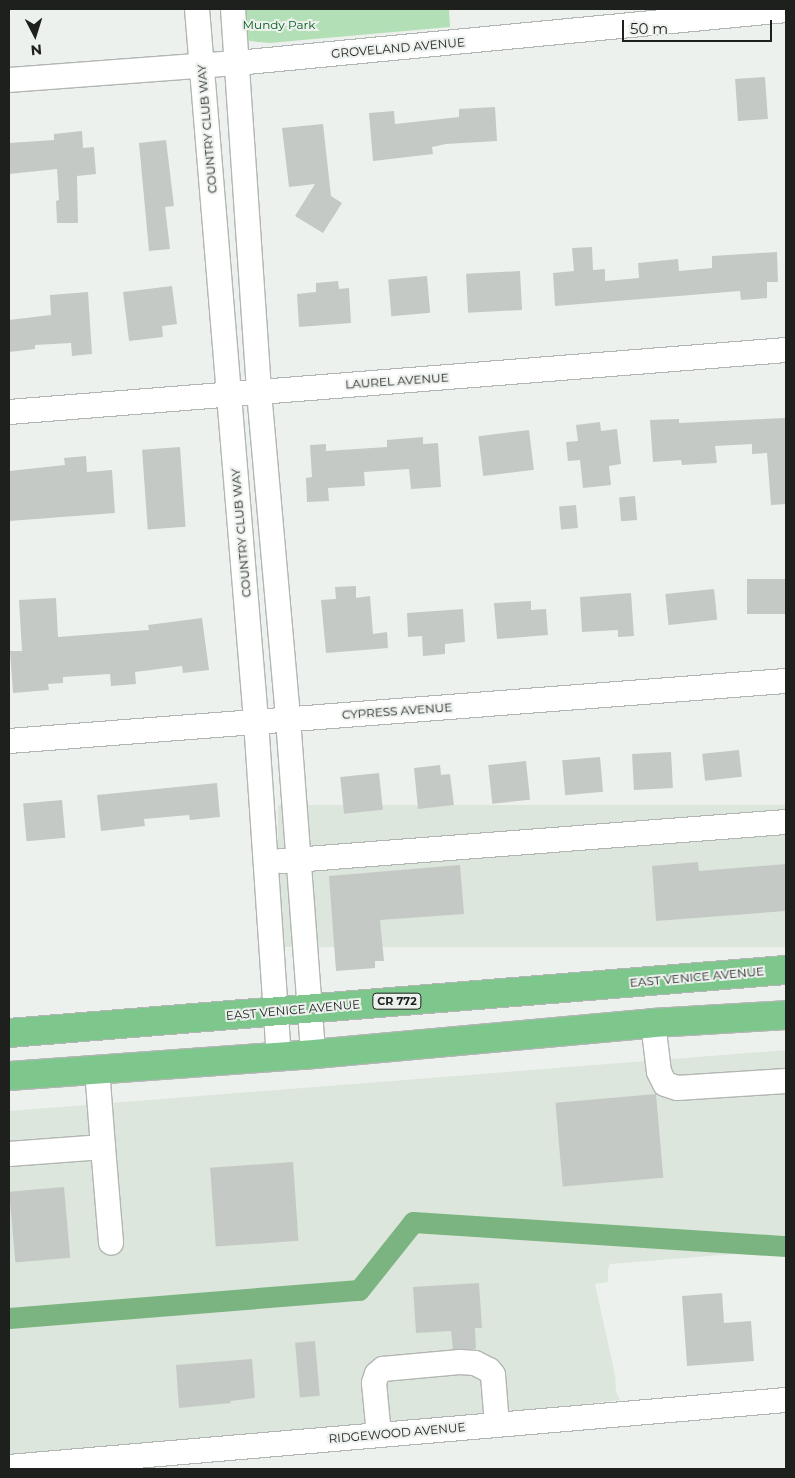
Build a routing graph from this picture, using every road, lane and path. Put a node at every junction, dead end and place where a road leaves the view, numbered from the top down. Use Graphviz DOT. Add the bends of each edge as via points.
graph roads {
  1 [pos="196,9"];
  2 [pos="233,9"];
  3 [pos="786,10"];
  4 [pos="237,63"];
  5 [pos="201,66"];
  6 [pos="9,80"];
  7 [pos="786,350"];
  8 [pos="260,392"];
  9 [pos="229,394"];
  10 [pos="9,412"];
  11 [pos="786,681"];
  12 [pos="288,719"];
  13 [pos="256,722"];
  14 [pos="9,741"];
  15 [pos="786,822"];
  16 [pos="297,859"];
  17 [pos="264,862"];
  18 [pos="786,970"];
  19 [pos="309,1008"];
  20 [pos="276,1011"];
  21 [pos="786,1015"];
  22 [pos="653,1023"];
  23 [pos="9,1032"];
  24 [pos="313,1054"];
  25 [pos="279,1057"];
  26 [pos="97,1069"];
  27 [pos="9,1076"];
  28 [pos="786,1081"];
  29 [pos="103,1148"];
  30 [pos="9,1154"];
  31 [pos="111,1243"];
  32 [pos="786,1400"];
  33 [pos="497,1425"];
  34 [pos="379,1435"];
  35 [pos="9,1467"];
  1 -- 5 [label="street, COUNTRY CLUB WAY"];
  2 -- 4 [label="street"];
  3 -- 4 [label="street, GROVELAND AVENUE"];
  4 -- 5 [label="street, GROVELAND AVENUE"];
  4 -- 8 [label="street"];
  5 -- 6 [label="street, GROVELAND AVENUE"];
  5 -- 9 [label="street, COUNTRY CLUB WAY"];
  7 -- 8 [label="street, LAUREL AVENUE"];
  8 -- 9 [label="street, LAUREL AVENUE"];
  8 -- 12 [label="street"];
  9 -- 10 [label="street, LAUREL AVENUE"];
  9 -- 13 [label="street, COUNTRY CLUB WAY"];
  11 -- 12 [label="street, CYPRESS AVENUE"];
  12 -- 13 [label="street, CYPRESS AVENUE"];
  12 -- 16 [label="street"];
  13 -- 14 [label="street, CYPRESS AVENUE"];
  13 -- 17 [label="street, COUNTRY CLUB WAY"];
  15 -- 16 [label="street"];
  16 -- 17 [label="street"];
  16 -- 19 [label="street"];
  17 -- 20 [label="street, COUNTRY CLUB WAY"];
  18 -- 19 [label="main road, EAST VENICE AVENUE / CR 772"];
  19 -- 20 [label="main road, EAST VENICE AVENUE / CR 772"];
  19 -- 24 [label="street"];
  20 -- 23 [label="main road, EAST VENICE AVENUE / CR 772"];
  20 -- 25 [label="street, COUNTRY CLUB WAY"];
  21 -- 22 [label="main road"];
  22 -- 24 [label="main road"];
  22 -- 28 [label="street" via="659,1072 665,1084 676,1088"];
  24 -- 25 [label="main road"];
  25 -- 26 [label="main road"];
  26 -- 27 [label="main road"];
  26 -- 29 [label="street"];
  29 -- 30 [label="street"];
  29 -- 31 [label="street"];
  32 -- 33 [label="street, RIDGEWOOD AVENUE"];
  33 -- 34 [label="street, RIDGEWOOD AVENUE"];
  33 -- 34 [label="street" via="493,1375 476,1363 460,1362 383,1370 377,1374 374,1383"];
  34 -- 35 [label="street, RIDGEWOOD AVENUE"];
}
